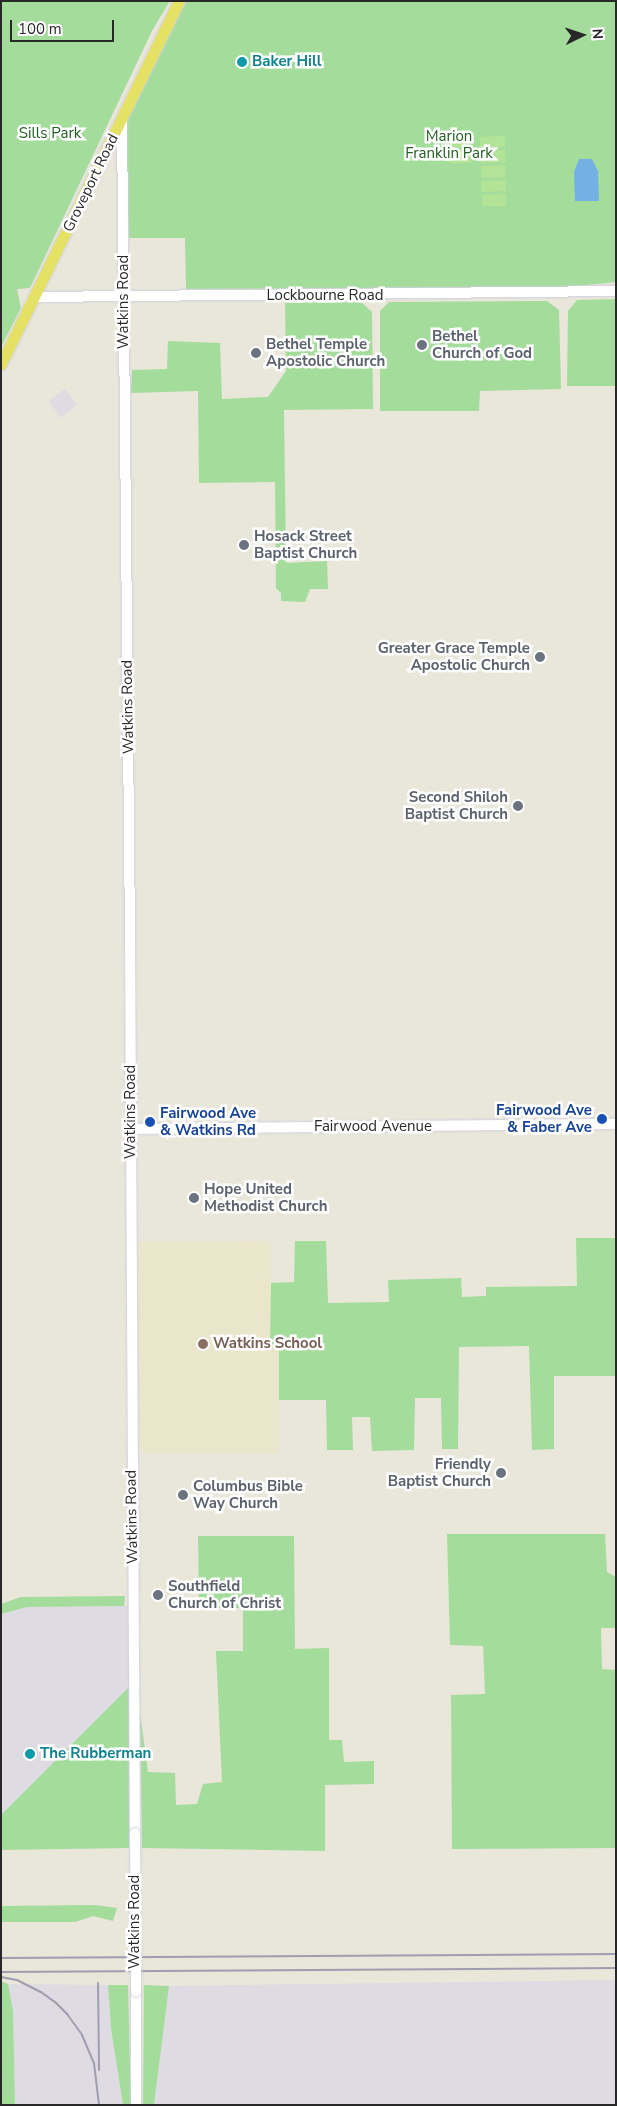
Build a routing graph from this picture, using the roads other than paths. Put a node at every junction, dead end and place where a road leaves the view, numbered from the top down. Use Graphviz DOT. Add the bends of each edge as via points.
graph roads {
  1 [pos="179,1"];
  2 [pos="122,119"];
  3 [pos="616,292"];
  4 [pos="35,297"];
  5 [pos="124,297"];
  6 [pos="1,364"];
  7 [pos="616,1124"];
  8 [pos="131,1130"];
  9 [pos="136,2105"];
  1 -- 2 [label="main road, Groveport Road"];
  2 -- 4 [label="main road, Groveport Road"];
  2 -- 5 [label="street, Watkins Road"];
  3 -- 5 [label="street, Lockbourne Road"];
  4 -- 5 [label="street, Lockbourne Road"];
  4 -- 6 [label="main road, Groveport Road"];
  5 -- 8 [label="street, Watkins Road"];
  7 -- 8 [label="street, Fairwood Avenue"];
  8 -- 9 [label="street, Watkins Road, bridge"];
}
